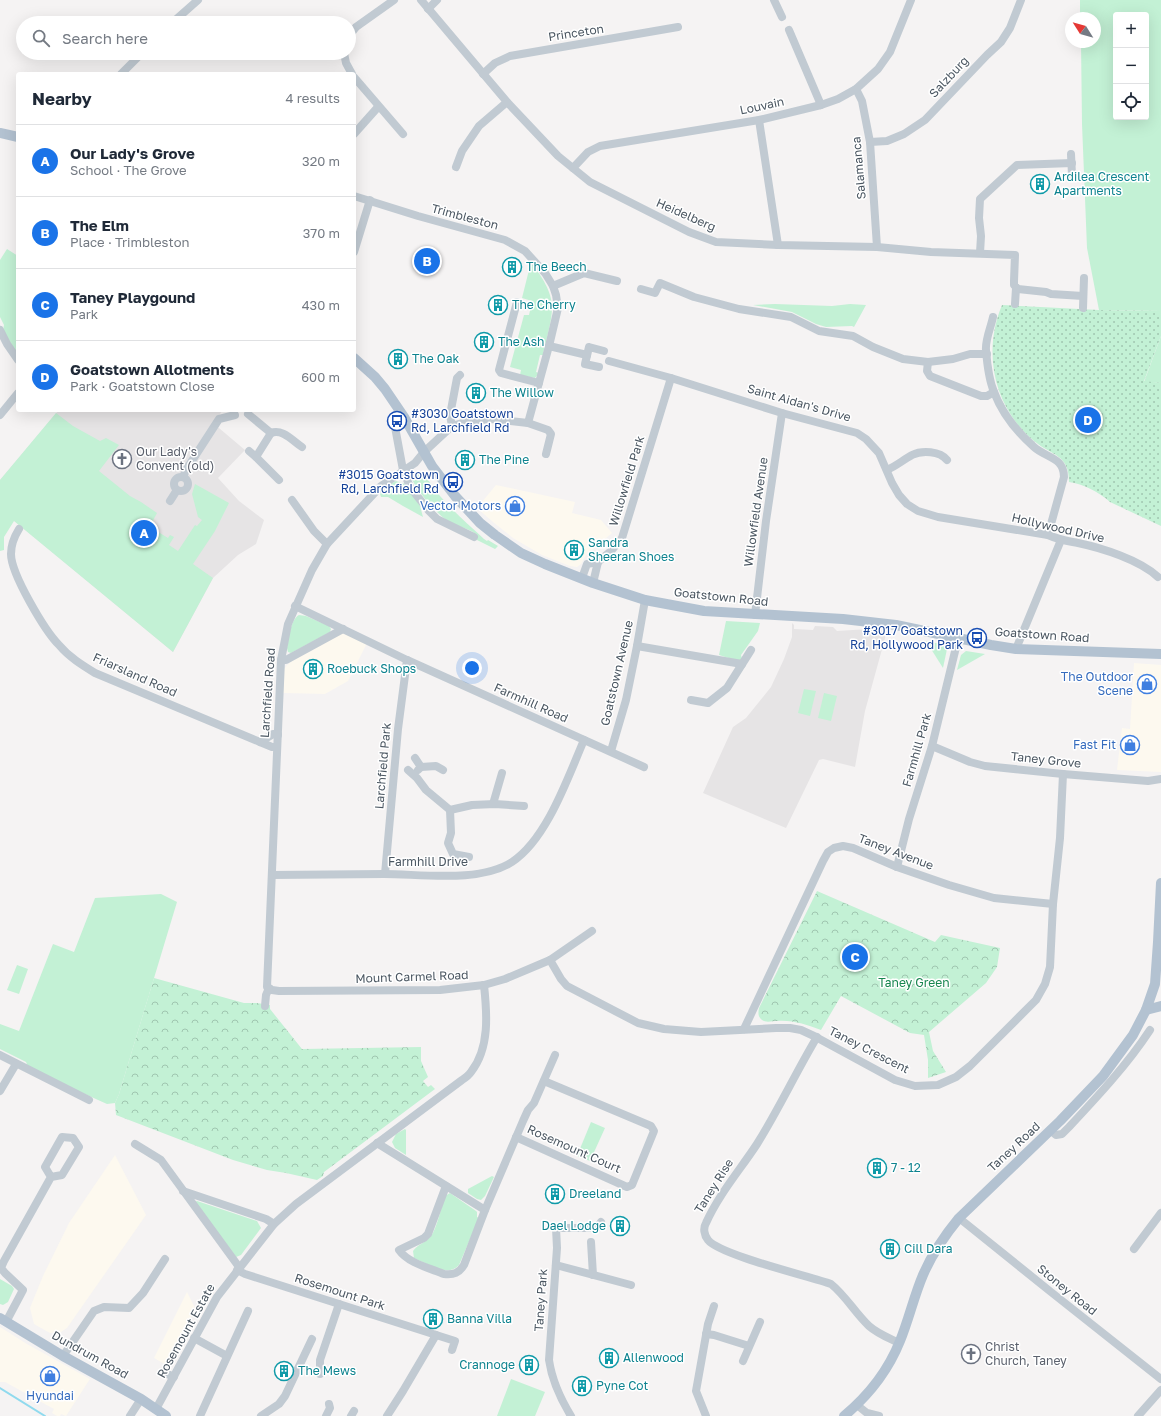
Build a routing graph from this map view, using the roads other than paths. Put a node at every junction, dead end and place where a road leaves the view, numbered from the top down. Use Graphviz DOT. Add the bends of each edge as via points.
graph roads {
  1 [pos="198,0"];
  2 [pos="394,0"];
  3 [pos="421,0"];
  4 [pos="437,0"];
  5 [pos="774,0"];
  6 [pos="911,0"];
  7 [pos="1021,0"];
  8 [pos="428,9"];
  9 [pos="180,16"];
  10 [pos="782,17"];
  11 [pos="356,27"];
  12 [pos="678,27"];
  13 [pos="789,30"];
  14 [pos="135,60"];
  15 [pos="345,60"];
  16 [pos="123,72"];
  17 [pos="351,72"];
  18 [pos="483,74"];
  19 [pos="356,80"];
  20 [pos="856,89"];
  21 [pos="507,102"];
  22 [pos="821,105"];
  23 [pos="378,107"];
  24 [pos="759,120"];
  25 [pos="16,130"];
  26 [pos="356,132"];
  27 [pos="0,133"];
  28 [pos="403,134"];
  29 [pos="16,137"];
  30 [pos="870,142"];
  31 [pos="1071,154"];
  32 [pos="1072,163"];
  33 [pos="456,167"];
  34 [pos="573,168"];
  35 [pos="1072,175"];
  36 [pos="356,196"];
  37 [pos="370,200"];
  38 [pos="778,245"];
  39 [pos="356,246"];
  40 [pos="877,246"];
  41 [pos="980,253"];
  42 [pos="1084,278"];
  43 [pos="617,281"];
  44 [pos="553,286"];
  45 [pos="1016,288"];
  46 [pos="641,289"];
  47 [pos="1083,296"];
  48 [pos="518,302"];
  49 [pos="1015,304"];
  50 [pos="1083,308"];
  51 [pos="993,317"];
  52 [pos="0,330"];
  53 [pos="549,346"];
  54 [pos="604,351"];
  55 [pos="987,354"];
  56 [pos="587,355"];
  57 [pos="16,357"];
  58 [pos="356,360"];
  59 [pos="609,361"];
  60 [pos="928,362"];
  61 [pos="599,367"];
  62 [pos="460,375"];
  63 [pos="671,378"];
  64 [pos="539,383"];
  65 [pos="994,392"];
  66 [pos="16,395"];
  67 [pos="234,412"];
  68 [pos="249,412"];
  69 [pos="782,413"];
  70 [pos="0,415"];
  71 [pos="528,423"];
  72 [pos="452,426"];
  73 [pos="395,427"];
  74 [pos="271,433"];
  75 [pos="302,447"];
  76 [pos="249,451"];
  77 [pos="424,452"];
  78 [pos="546,454"];
  79 [pos="256,457"];
  80 [pos="947,460"];
  81 [pos="403,470"];
  82 [pos="887,470"];
  83 [pos="279,480"];
  84 [pos="292,500"];
  85 [pos="170,501"];
  86 [pos="946,518"];
  87 [pos="19,529"];
  88 [pos="1048,535"];
  89 [pos="474,537"];
  90 [pos="1061,540"];
  91 [pos="327,544"];
  92 [pos="598,562"];
  93 [pos="1158,577"];
  94 [pos="582,578"];
  95 [pos="593,583"];
  96 [pos="645,600"];
  97 [pos="295,606"];
  98 [pos="755,614"];
  99 [pos="343,629"];
  100 [pos="958,639"];
  101 [pos="637,646"];
  102 [pos="1016,649"];
  103 [pos="751,650"];
  104 [pos="1161,654"];
  105 [pos="281,660"];
  106 [pos="407,660"];
  107 [pos="742,664"];
  108 [pos="691,700"];
  109 [pos="278,735"];
  110 [pos="584,740"];
  111 [pos="260,742"];
  112 [pos="932,746"];
  113 [pos="277,747"];
  114 [pos="611,750"];
  115 [pos="415,758"];
  116 [pos="644,766"];
  117 [pos="421,767"];
  118 [pos="443,770"];
  119 [pos="502,773"];
  120 [pos="1064,774"];
  121 [pos="1161,778"];
  122 [pos="493,804"];
  123 [pos="524,806"];
  124 [pos="450,810"];
  125 [pos="469,857"];
  126 [pos="897,867"];
  127 [pos="385,874"];
  128 [pos="272,875"];
  129 [pos="1161,883"];
  130 [pos="1054,904"];
  131 [pos="592,931"];
  132 [pos="550,960"];
  133 [pos="484,985"];
  134 [pos="1158,987"];
  135 [pos="268,988"];
  136 [pos="265,1006"];
  137 [pos="1161,1006"];
  138 [pos="1146,1010"];
  139 [pos="744,1029"];
  140 [pos="1150,1030"];
  141 [pos="817,1037"];
  142 [pos="0,1054"];
  143 [pos="555,1055"];
  144 [pos="16,1064"];
  145 [pos="544,1081"];
  146 [pos="0,1091"];
  147 [pos="89,1100"];
  148 [pos="1050,1130"];
  149 [pos="516,1137"];
  150 [pos="377,1143"];
  151 [pos="134,1144"];
  152 [pos="51,1177"];
  153 [pos="446,1186"];
  154 [pos="183,1191"];
  155 [pos="485,1210"];
  156 [pos="1161,1213"];
  157 [pos="959,1218"];
  158 [pos="601,1222"];
  159 [pos="274,1224"];
  160 [pos="591,1242"];
  161 [pos="1134,1249"];
  162 [pos="165,1259"];
  163 [pos="556,1265"];
  164 [pos="238,1268"];
  165 [pos="594,1275"];
  166 [pos="631,1285"];
  167 [pos="339,1304"];
  168 [pos="714,1306"];
  169 [pos="248,1311"];
  170 [pos="3,1320"];
  171 [pos="760,1322"];
  172 [pos="706,1334"];
  173 [pos="436,1335"];
  174 [pos="194,1338"];
  175 [pos="312,1339"];
  176 [pos="900,1343"];
  177 [pos="749,1346"];
  178 [pos="452,1350"];
  179 [pos="63,1356"];
  180 [pos="226,1356"];
  181 [pos="743,1361"];
  182 [pos="164,1373"];
  183 [pos="320,1374"];
  184 [pos="174,1377"];
  185 [pos="1161,1379"];
  186 [pos="1161,1390"];
  187 [pos="141,1399"];
  188 [pos="329,1404"];
  189 [pos="858,1404"];
  190 [pos="156,1409"];
  191 [pos="130,1416"];
  192 [pos="166,1416"];
  193 [pos="200,1416"];
  194 [pos="261,1416"];
  195 [pos="326,1416"];
  196 [pos="387,1416"];
  197 [pos="571,1416"];
  198 [pos="706,1416"];
  199 [pos="844,1416"];
  200 [pos="879,1416"];
  201 [pos="1138,1416"];
  1 -- 9 [label="street"];
  2 -- 11 [label="street"];
  3 -- 8 [label="street, Heidelberg"];
  4 -- 8 [label="street"];
  5 -- 10 [label="street"];
  6 -- 20 [label="street, Louvain" via="890,52 878,69"];
  7 -- 30 [label="street, Salzburg" via="1002,42 925,120 904,134"];
  8 -- 18 [label="street, Heidelberg"];
  12 -- 18 [label="street, Princeton" via="510,56"];
  13 -- 22 [label="street"];
  14 -- 16 [label="street"];
  15 -- 17 [label="street"];
  18 -- 21 [label="street, Heidelberg"];
  19 -- 23 [label="street"];
  20 -- 22 [label="street, Louvain"];
  20 -- 30 [label="street, Salamanca" via="862,101"];
  21 -- 33 [label="street" via="479,126 462,151"];
  21 -- 34 [label="street, Heidelberg" via="558,156"];
  22 -- 24 [label="street, Louvain"];
  23 -- 26 [label="street"];
  23 -- 28 [label="street"];
  24 -- 34 [label="street, Louvain" via="600,146 588,152"];
  24 -- 38 [label="street"];
  25 -- 27 [label="main road"];
  27 -- 29 [label="main road"];
  30 -- 40 [label="street, Salamanca"];
  31 -- 32 [label="street"];
  32 -- 35 [label="street"];
  32 -- 41 [label="street" via="1017,165 983,196 979,203 978,218"];
  34 -- 38 [label="street, Heidelberg" via="590,182 689,232 716,242"];
  36 -- 37 [label="street, Trimbleston"];
  37 -- 39 [label="street"];
  37 -- 44 [label="street, Trimbleston" via="505,240 525,251 546,273"];
  38 -- 40 [label="street, Heidelberg"];
  40 -- 41 [label="street, Heidelberg" via="931,252"];
  41 -- 45 [label="street, Heidelberg" via="1015,255"];
  42 -- 47 [label="street"];
  43 -- 44 [label="street" via="584,273"];
  44 -- 53 [label="street, Trimbleston" via="558,308"];
  45 -- 47 [label="street"];
  45 -- 49 [label="street"];
  46 -- 60 [label="street" via="655,292 660,283 694,297 739,309 791,317 819,331 853,336 903,359"];
  47 -- 50 [label="street"];
  48 -- 64 [label="street" via="499,370 501,373"];
  51 -- 55 [label="street"];
  52 -- 57 [label="street"];
  53 -- 56 [label="street"];
  53 -- 64 [label="street, Trimbleston"];
  54 -- 56 [label="street" via="589,347"];
  55 -- 60 [label="street" via="970,354"];
  55 -- 65 [label="street"];
  56 -- 61 [label="street" via="585,364"];
  58 -- 77 [label="main road, Goatstown Road" via="385,389"];
  59 -- 63 [label="street, Saint Aidan's Drive"];
  60 -- 65 [label="street" via="927,371 930,376 981,396"];
  62 -- 72 [label="street" via="457,378 450,415"];
  63 -- 69 [label="street, Saint Aidan's Drive"];
  63 -- 92 [label="street, Willowfield Park" via="622,538"];
  64 -- 71 [label="street, Trimbleston"];
  65 -- 88 [label="street" via="1016,429 1035,448 1060,463 1064,469"];
  66 -- 70 [label="street"];
  67 -- 68 [label="street" via="243,417"];
  67 -- 85 [label="street" via="219,419 183,477 178,477 174,482 177,490"];
  68 -- 74 [label="street"];
  69 -- 82 [label="street, Saint Aidan's Drive" via="857,433 879,453"];
  69 -- 98 [label="street, Willowfield Avenue"];
  71 -- 72 [label="street" via="494,419 468,421"];
  71 -- 78 [label="street" via="548,430 551,434"];
  72 -- 77 [label="street"];
  73 -- 81 [label="street"];
  74 -- 75 [label="street" via="279,431"];
  74 -- 79 [label="street"];
  76 -- 79 [label="street"];
  77 -- 81 [label="street, Larchfield Road" via="415,463"];
  77 -- 94 [label="main road, Goatstown Road" via="459,501 495,535 521,553"];
  79 -- 83 [label="street"];
  80 -- 82 [label="street" via="944,456 932,452 913,455"];
  81 -- 89 [label="street" via="410,487 429,511 450,526"];
  81 -- 91 [label="street, Larchfield Road" via="381,486"];
  82 -- 86 [label="street, Saint Aidan's Drive" via="899,495 907,504 927,514"];
  84 -- 91 [label="street" via="314,531"];
  86 -- 88 [label="street, Hollywood Drive"];
  87 -- 111 [label="street, Friarsland Road" via="11,545 12,565 39,617 58,645 73,659 95,673"];
  88 -- 90 [label="street, Hollywood Drive"];
  90 -- 93 [label="street, Hollywood Drive" via="1115,554 1150,570"];
  90 -- 102 [label="street"];
  91 -- 97 [label="street, Larchfield Road"];
  92 -- 94 [label="street, Willowfield Park" via="588,564"];
  92 -- 95 [label="street"];
  94 -- 95 [label="main road, Goatstown Road"];
  95 -- 96 [label="main road, Goatstown Road"];
  96 -- 98 [label="main road, Goatstown Road" via="704,611"];
  96 -- 101 [label="street, Goatstown Avenue"];
  97 -- 99 [label="street, Farmhill Road"];
  97 -- 105 [label="street, Larchfield Road" via="288,624"];
  98 -- 100 [label="main road, Goatstown Road" via="896,625"];
  99 -- 105 [label="street" via="286,660"];
  99 -- 106 [label="street, Farmhill Road"];
  100 -- 102 [label="main road, Goatstown Road"];
  100 -- 112 [label="street, Farmhill Park"];
  101 -- 107 [label="street"];
  101 -- 114 [label="street, Goatstown Avenue" via="626,700"];
  102 -- 104 [label="main road, Goatstown Road"];
  103 -- 107 [label="street"];
  105 -- 109 [label="street, Larchfield Road"];
  106 -- 110 [label="street, Farmhill Road"];
  106 -- 127 [label="street, Larchfield Park"];
  107 -- 108 [label="street" via="727,688 708,703"];
  109 -- 111 [label="street" via="273,734"];
  109 -- 113 [label="street, Larchfield Road"];
  110 -- 114 [label="street, Farmhill Road"];
  110 -- 127 [label="street, Farmhill Drive" via="543,828 534,841 513,861 481,873 453,876"];
  111 -- 113 [label="street, Friarsland Road"];
  112 -- 120 [label="street, Taney Grove" via="985,766"];
  112 -- 126 [label="street, Farmhill Park"];
  113 -- 128 [label="street, Larchfield Road"];
  114 -- 116 [label="street, Farmhill Road"];
  115 -- 117 [label="street"];
  117 -- 118 [label="street" via="436,766"];
  117 -- 124 [label="street" via="411,773 426,790"];
  119 -- 122 [label="street"];
  120 -- 121 [label="street, Taney Grove" via="1148,780"];
  120 -- 130 [label="street, Taney Crescent"];
  122 -- 123 [label="street"];
  122 -- 124 [label="street"];
  124 -- 125 [label="street" via="451,833 448,843 453,854"];
  126 -- 130 [label="street, Taney Avenue" via="994,898"];
  126 -- 139 [label="street, Taney Avenue" via="853,848 843,846 828,852"];
  127 -- 128 [label="street, Farmhill Drive"];
  128 -- 135 [label="street, Larchfield Road"];
  129 -- 134 [label="main road, Taney Road"];
  130 -- 141 [label="street, Taney Crescent" via="1050,967 1045,984 1036,1000 956,1077 938,1085 915,1086 895,1080"];
  131 -- 132 [label="street, Mount Carmel Road"];
  132 -- 133 [label="street, Mount Carmel Road"];
  132 -- 139 [label="street, Taney Crescent" via="567,986 638,1023 664,1029 701,1032"];
  133 -- 135 [label="street, Mount Carmel Road" via="396,991 279,991"];
  133 -- 150 [label="street, Rosemount Estate" via="487,1015 483,1047 471,1072"];
  134 -- 138 [label="main road, Taney Road"];
  135 -- 136 [label="street, Larchfield Road"];
  137 -- 138 [label="main road"];
  138 -- 148 [label="main road, Taney Road" via="1133,1035 1103,1076"];
  139 -- 141 [label="street, Taney Crescent" via="790,1028"];
  140 -- 148 [label="street" via="1115,1076 1069,1127 1062,1134 1056,1135"];
  141 -- 176 [label="street, Taney Rise" via="757,1143 727,1185 705,1224 704,1232 712,1245 830,1284 839,1290 867,1325"];
  142 -- 144 [label="street"];
  143 -- 145 [label="street"];
  144 -- 146 [label="street"];
  144 -- 147 [label="street"];
  145 -- 149 [label="street"];
  145 -- 149 [label="street, Rosemount Court" via="651,1126 654,1131 632,1185 627,1187"];
  148 -- 157 [label="main road, Taney Road"];
  149 -- 155 [label="street"];
  150 -- 153 [label="street"];
  150 -- 159 [label="street, Rosemount Estate" via="296,1204"];
  151 -- 154 [label="street" via="161,1160"];
  152 -- 152 [label="street" via="45,1167 62,1137 74,1138 79,1147 76,1153 62,1175"];
  152 -- 170 [label="street" via="1,1268 23,1290"];
  153 -- 155 [label="street"];
  153 -- 155 [label="street" via="428,1234 399,1250 410,1260 444,1274 456,1274 464,1265"];
  154 -- 159 [label="street"];
  154 -- 164 [label="street"];
  156 -- 161 [label="street"];
  157 -- 176 [label="main road, Taney Road" via="938,1246 927,1268"];
  157 -- 185 [label="street, Stoney Road"];
  158 -- 163 [label="street, Taney Park" via="597,1228 556,1228"];
  159 -- 164 [label="street, Rosemount Estate"];
  160 -- 165 [label="street"];
  162 -- 179 [label="street" via="143,1294 129,1308 104,1307 94,1311"];
  163 -- 165 [label="street"];
  163 -- 197 [label="street, Taney Park" via="549,1360 558,1395"];
  164 -- 167 [label="street, Rosemount Park" via="245,1274"];
  164 -- 174 [label="street, Rosemount Estate" via="217,1297"];
  165 -- 166 [label="street"];
  167 -- 173 [label="street, Rosemount Park"];
  167 -- 183 [label="street" via="320,1360"];
  168 -- 172 [label="street"];
  169 -- 180 [label="street"];
  170 -- 179 [label="main road, Dundrum Road"];
  171 -- 177 [label="street"];
  172 -- 177 [label="street"];
  172 -- 198 [label="street" via="696,1391"];
  173 -- 178 [label="street, Rosemount Park" via="454,1341"];
  173 -- 196 [label="street"];
  174 -- 180 [label="street"];
  174 -- 184 [label="street, Rosemount Estate"];
  175 -- 194 [label="street" via="285,1396 279,1404"];
  176 -- 189 [label="main road, Taney Road" via="880,1378"];
  177 -- 181 [label="street"];
  179 -- 187 [label="main road, Dundrum Road"];
  180 -- 193 [label="street"];
  182 -- 184 [label="street"];
  184 -- 190 [label="street, Rosemount Estate"];
  186 -- 201 [label="street"];
  187 -- 190 [label="main road, Dundrum Road"];
  187 -- 191 [label="street"];
  188 -- 195 [label="street"];
  189 -- 199 [label="main road, Taney Road"];
  189 -- 200 [label="street" via="867,1412"];
  190 -- 192 [label="main road, Dundrum Road"];
}
